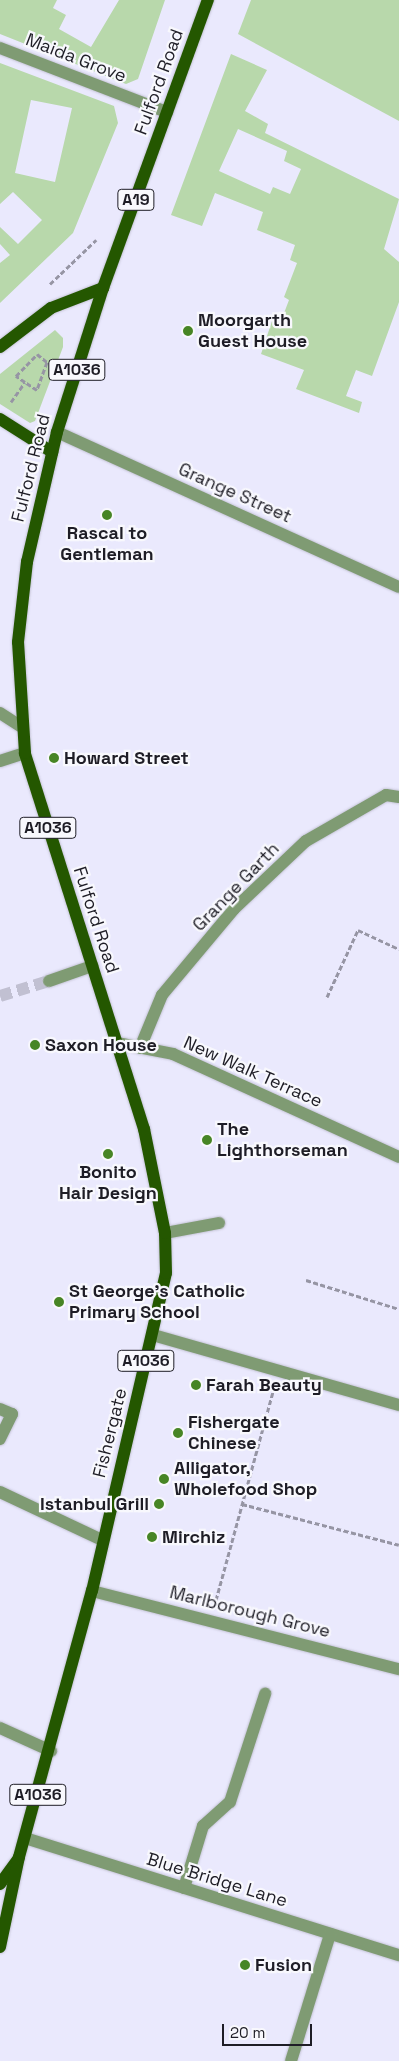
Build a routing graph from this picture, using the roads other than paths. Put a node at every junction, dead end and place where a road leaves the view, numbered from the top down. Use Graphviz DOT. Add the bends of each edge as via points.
graph roads {
  1 [pos="208,0"];
  2 [pos="0,48"];
  3 [pos="167,112"];
  4 [pos="103,288"];
  5 [pos="0,348"];
  6 [pos="0,419"];
  7 [pos="57,432"];
  8 [pos="52,452"];
  9 [pos="399,587"];
  10 [pos="0,713"];
  11 [pos="20,726"];
  12 [pos="25,753"];
  13 [pos="0,760"];
  14 [pos="399,797"];
  15 [pos="92,966"];
  16 [pos="49,981"];
  17 [pos="116,1043"];
  18 [pos="140,1048"];
  19 [pos="144,1129"];
  20 [pos="399,1157"];
  21 [pos="219,1223"];
  22 [pos="165,1233"];
  23 [pos="153,1335"];
  24 [pos="399,1405"];
  25 [pos="0,1408"];
  26 [pos="0,1439"];
  27 [pos="0,1492"];
  28 [pos="102,1540"];
  29 [pos="92,1591"];
  30 [pos="399,1669"];
  31 [pos="265,1694"];
  32 [pos="0,1728"];
  33 [pos="51,1751"];
  34 [pos="25,1838"];
  35 [pos="20,1858"];
  36 [pos="0,1884"];
  37 [pos="184,1888"];
  38 [pos="330,1934"];
  39 [pos="0,1948"];
  40 [pos="399,1955"];
  41 [pos="291,2061"];
  1 -- 3 [label="main road, Fulford Road / A19"];
  2 -- 3 [label="street, Maida Grove"];
  3 -- 4 [label="main road, Fulford Road / A19"];
  4 -- 5 [label="main road" via="51,308"];
  4 -- 7 [label="main road, Fulford Road / A1036"];
  6 -- 8 [label="main road"];
  7 -- 8 [label="main road, Fulford Road / A1036"];
  7 -- 9 [label="street, Grange Street"];
  8 -- 11 [label="main road, Fulford Road / A1036" via="27,562 18,642"];
  10 -- 11 [label="street"];
  11 -- 12 [label="main road, Fulford Road / A1036"];
  12 -- 13 [label="street"];
  12 -- 15 [label="main road, Fulford Road / A1036"];
  14 -- 18 [label="street, Grange Garth" via="386,795 306,841 234,909 162,995"];
  15 -- 16 [label="street"];
  15 -- 17 [label="main road, Fulford Road / A1036"];
  17 -- 18 [label="street, New Walk Terrace"];
  17 -- 19 [label="main road, Fulford Road / A1036"];
  18 -- 20 [label="street, New Walk Terrace" via="173,1054"];
  19 -- 22 [label="main road, Fishergate / A1036"];
  21 -- 22 [label="street"];
  22 -- 23 [label="main road, Fishergate / A1036" via="166,1273"];
  23 -- 24 [label="street"];
  23 -- 28 [label="main road, Fishergate / A1036"];
  25 -- 26 [label="street" via="12,1414"];
  27 -- 28 [label="street"];
  28 -- 29 [label="main road, Fishergate / A1036"];
  29 -- 30 [label="street, Marlborough Grove"];
  29 -- 33 [label="main road, Fishergate / A1036"];
  31 -- 37 [label="street" via="230,1802 203,1826"];
  32 -- 33 [label="street"];
  33 -- 34 [label="main road, Fishergate / A1036"];
  34 -- 35 [label="main road, Fishergate / A1036"];
  34 -- 37 [label="street, Blue Bridge Lane"];
  35 -- 36 [label="main road, Fishergate / A1036"];
  35 -- 39 [label="main road, Fishergate / A1036"];
  37 -- 38 [label="street, Blue Bridge Lane"];
  38 -- 40 [label="street, Blue Bridge Lane"];
  38 -- 41 [label="street"];
}
